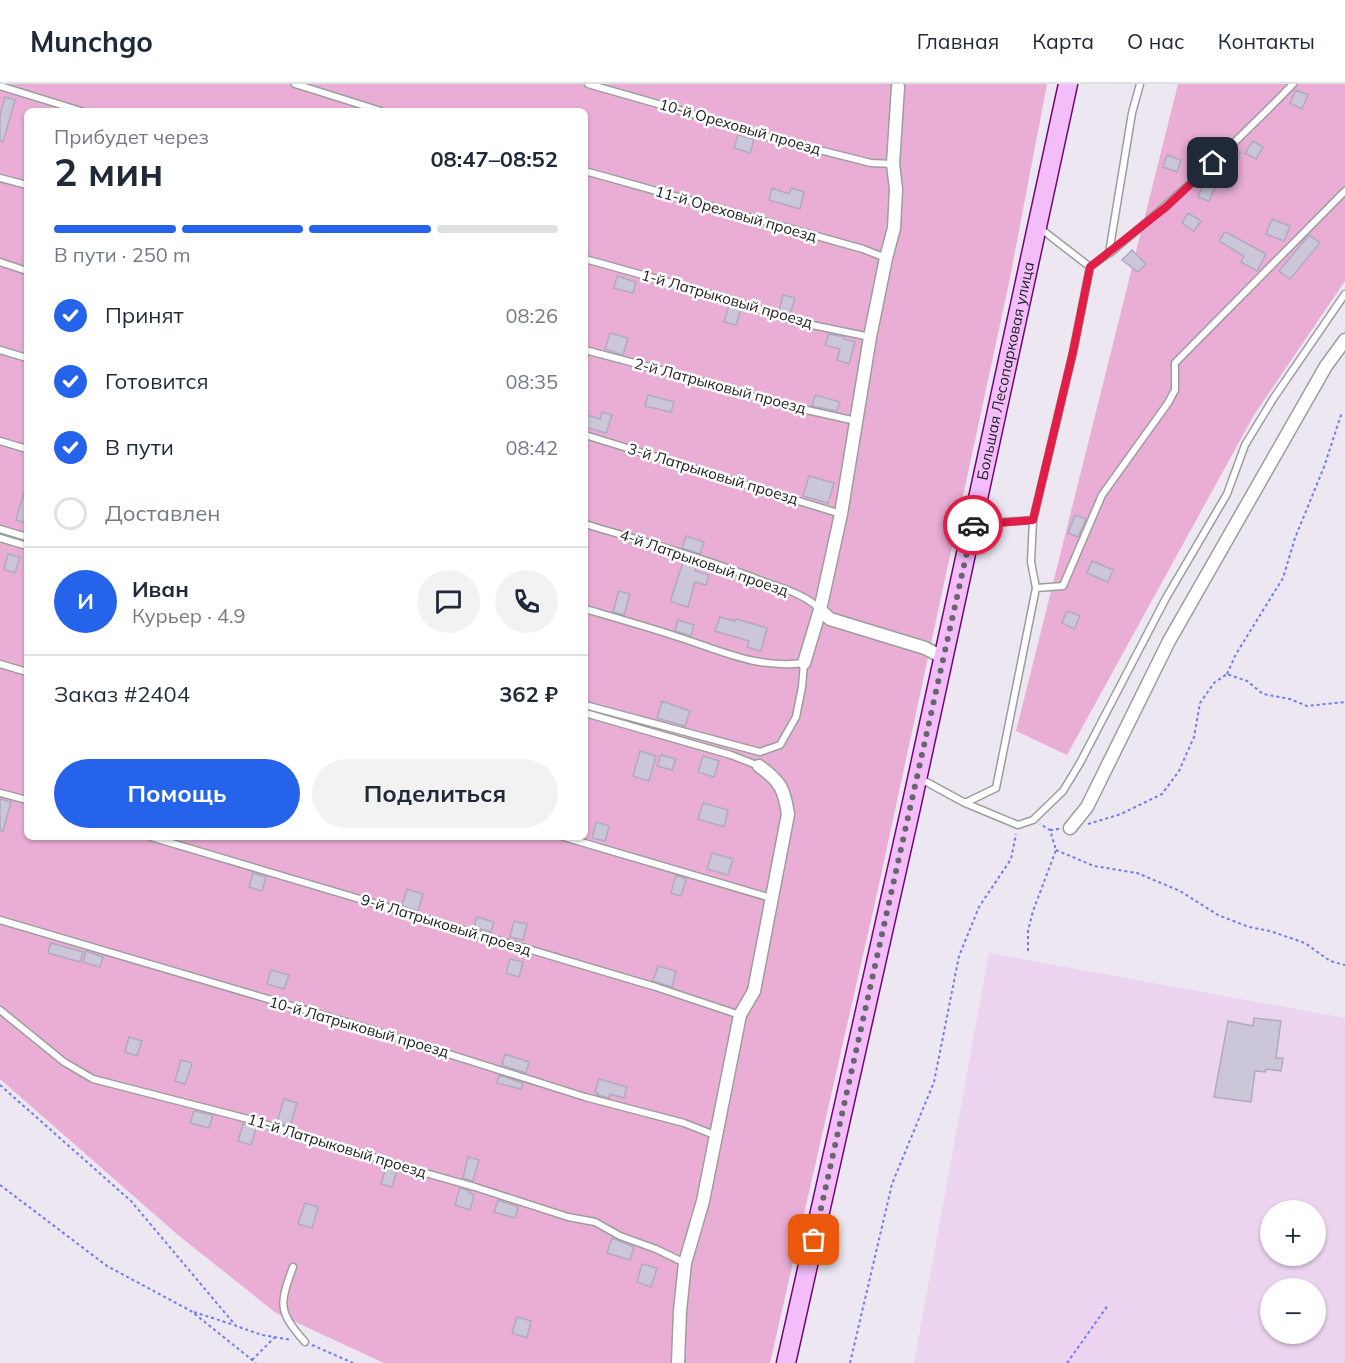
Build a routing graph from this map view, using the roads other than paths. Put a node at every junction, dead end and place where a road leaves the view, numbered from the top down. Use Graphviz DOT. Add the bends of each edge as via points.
graph roads {
  1 [pos="295,84"];
  2 [pos="588,84"];
  3 [pos="1068,84"];
  4 [pos="1140,84"];
  5 [pos="1293,84"];
  6 [pos="0,86"];
  7 [pos="894,86"];
  8 [pos="71,108"];
  9 [pos="371,108"];
  10 [pos="893,164"];
  11 [pos="588,172"];
  12 [pos="0,178"];
  13 [pos="24,184"];
  14 [pos="1345,191"];
  15 [pos="1037,226"];
  16 [pos="1109,253"];
  17 [pos="886,258"];
  18 [pos="588,260"];
  19 [pos="0,262"];
  20 [pos="1090,267"];
  21 [pos="24,270"];
  22 [pos="1345,294"];
  23 [pos="870,337"];
  24 [pos="1345,340"];
  25 [pos="0,350"];
  26 [pos="588,351"];
  27 [pos="24,357"];
  28 [pos="856,421"];
  29 [pos="588,436"];
  30 [pos="0,441"];
  31 [pos="24,448"];
  32 [pos="841,514"];
  33 [pos="1033,520"];
  34 [pos="973,524"];
  35 [pos="588,525"];
  36 [pos="0,529"];
  37 [pos="24,536"];
  38 [pos="0,538"];
  39 [pos="24,545"];
  40 [pos="1036,588"];
  41 [pos="588,610"];
  42 [pos="820,610"];
  43 [pos="944,658"];
  44 [pos="804,663"];
  45 [pos="0,664"];
  46 [pos="24,671"];
  47 [pos="588,706"];
  48 [pos="588,714"];
  49 [pos="759,766"];
  50 [pos="918,777"];
  51 [pos="0,793"];
  52 [pos="24,799"];
  53 [pos="964,803"];
  54 [pos="1070,828"];
  55 [pos="161,840"];
  56 [pos="574,840"];
  57 [pos="772,898"];
  58 [pos="0,920"];
  59 [pos="0,1010"];
  60 [pos="741,1015"];
  61 [pos="717,1136"];
  62 [pos="685,1263"];
  63 [pos="293,1267"];
  64 [pos="305,1342"];
  65 [pos="678,1363"];
  66 [pos="786,1363"];
  1 -- 9 [label="lane"];
  2 -- 10 [label="lane, 10-й Ореховый проезд" via="752,133 871,163"];
  3 -- 15 [label="main road, Большая Лесопарковая улица"];
  4 -- 16 [label="lane"];
  5 -- 16 [label="lane" via="1166,207"];
  6 -- 8 [label="lane"];
  7 -- 10 [label="street"];
  10 -- 17 [label="street" via="897,189 894,228"];
  11 -- 17 [label="lane, 11-й Ореховый проезд"];
  12 -- 13 [label="lane"];
  14 -- 40 [label="lane" via="1175,363 1175,390 1102,495 1062,586"];
  15 -- 20 [label="lane"];
  15 -- 34 [label="main road, Большая Лесопарковая улица"];
  16 -- 20 [label="lane"];
  17 -- 23 [label="street"];
  18 -- 23 [label="lane, 1-й Латрыковый проезд" via="729,298 794,321"];
  19 -- 21 [label="lane"];
  20 -- 33 [label="lane"];
  22 -- 53 [label="lane" via="1245,445 1227,494 1166,597 1063,791 1033,820 1018,825"];
  23 -- 28 [label="street"];
  24 -- 54 [label="street" via="1326,366 1169,641 1088,807"];
  25 -- 27 [label="lane"];
  26 -- 28 [label="lane, 2-й Латрыковый проезд" via="771,402"];
  28 -- 32 [label="street"];
  29 -- 32 [label="lane, 3-й Латрыковый проезд"];
  30 -- 31 [label="lane"];
  32 -- 42 [label="street"];
  33 -- 34 [label="lane"];
  33 -- 40 [label="lane" via="1031,562"];
  34 -- 43 [label="main road, Большая Лесопарковая улица"];
  35 -- 42 [label="lane, 4-й Латрыковый проезд" via="733,570 792,592"];
  36 -- 37 [label="lane"];
  38 -- 39 [label="lane"];
  40 -- 53 [label="lane" via="996,788"];
  41 -- 44 [label="lane" via="753,662 782,666"];
  42 -- 43 [label="street" via="830,619 926,648"];
  42 -- 44 [label="street"];
  43 -- 50 [label="main road, Большая Лесопарковая улица"];
  44 -- 47 [label="lane" via="796,717 780,745 760,752"];
  45 -- 46 [label="lane"];
  48 -- 49 [label="lane"];
  49 -- 57 [label="street" via="784,791 788,814"];
  50 -- 53 [label="lane"];
  50 -- 66 [label="main road, Большая Лесопарковая улица"];
  51 -- 52 [label="lane"];
  55 -- 60 [label="lane, 9-й Латрыковый проезд"];
  56 -- 57 [label="lane"];
  57 -- 60 [label="street" via="754,990"];
  58 -- 61 [label="lane, 10-й Латрыковый проезд"];
  59 -- 62 [label="lane, 11-й Латрыковый проезд" via="64,1062 93,1079 248,1119 595,1222"];
  60 -- 61 [label="street"];
  61 -- 62 [label="street"];
  62 -- 65 [label="street"];
  63 -- 64 [label="lane" via="282,1297 288,1322"];
}
